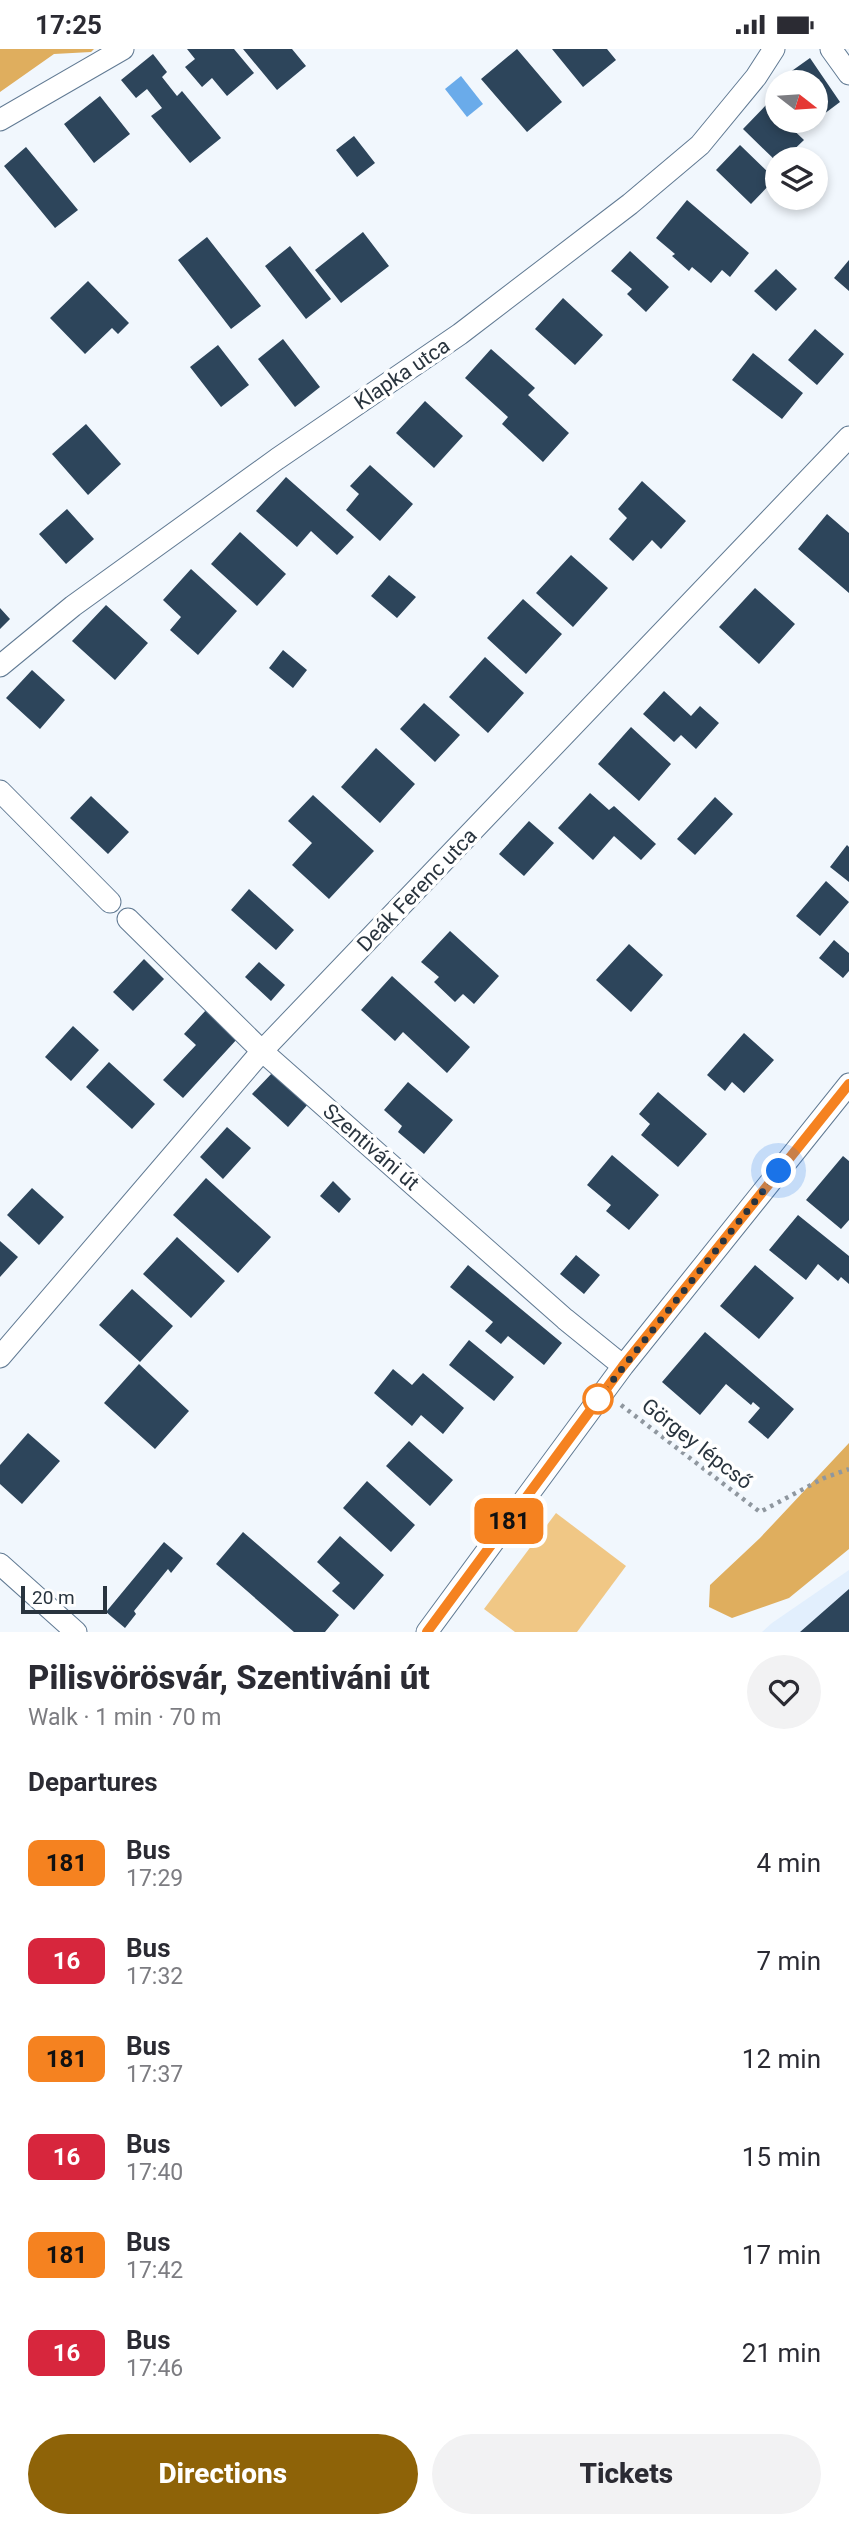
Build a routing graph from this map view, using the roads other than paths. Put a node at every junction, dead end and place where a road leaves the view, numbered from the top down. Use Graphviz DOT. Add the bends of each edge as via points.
graph roads {
  1 [pos="123,49"];
  2 [pos="775,49"];
  3 [pos="831,49"];
  4 [pos="849,74"];
  5 [pos="0,120"];
  6 [pos="849,437"];
  7 [pos="0,666"];
  8 [pos="0,791"];
  9 [pos="110,902"];
  10 [pos="128,919"];
  11 [pos="262,1051"];
  12 [pos="849,1084"];
  13 [pos="0,1357"];
  14 [pos="623,1366"];
  15 [pos="0,1564"];
  16 [pos="76,1632"];
  17 [pos="427,1632"];
  1 -- 5 [label="street"];
  2 -- 7 [label="street, Klapka utca" via="700,145 630,204 460,334 73,606"];
  3 -- 4 [label="street"];
  6 -- 11 [label="street, Deák Ferenc utca"];
  8 -- 9 [label="street"];
  10 -- 11 [label="street, Szentiváni út"];
  11 -- 13 [label="street, Deák Ferenc utca"];
  11 -- 14 [label="street, Szentiváni út"];
  12 -- 14 [label="street"];
  14 -- 17 [label="street"];
  15 -- 16 [label="street"];
}
